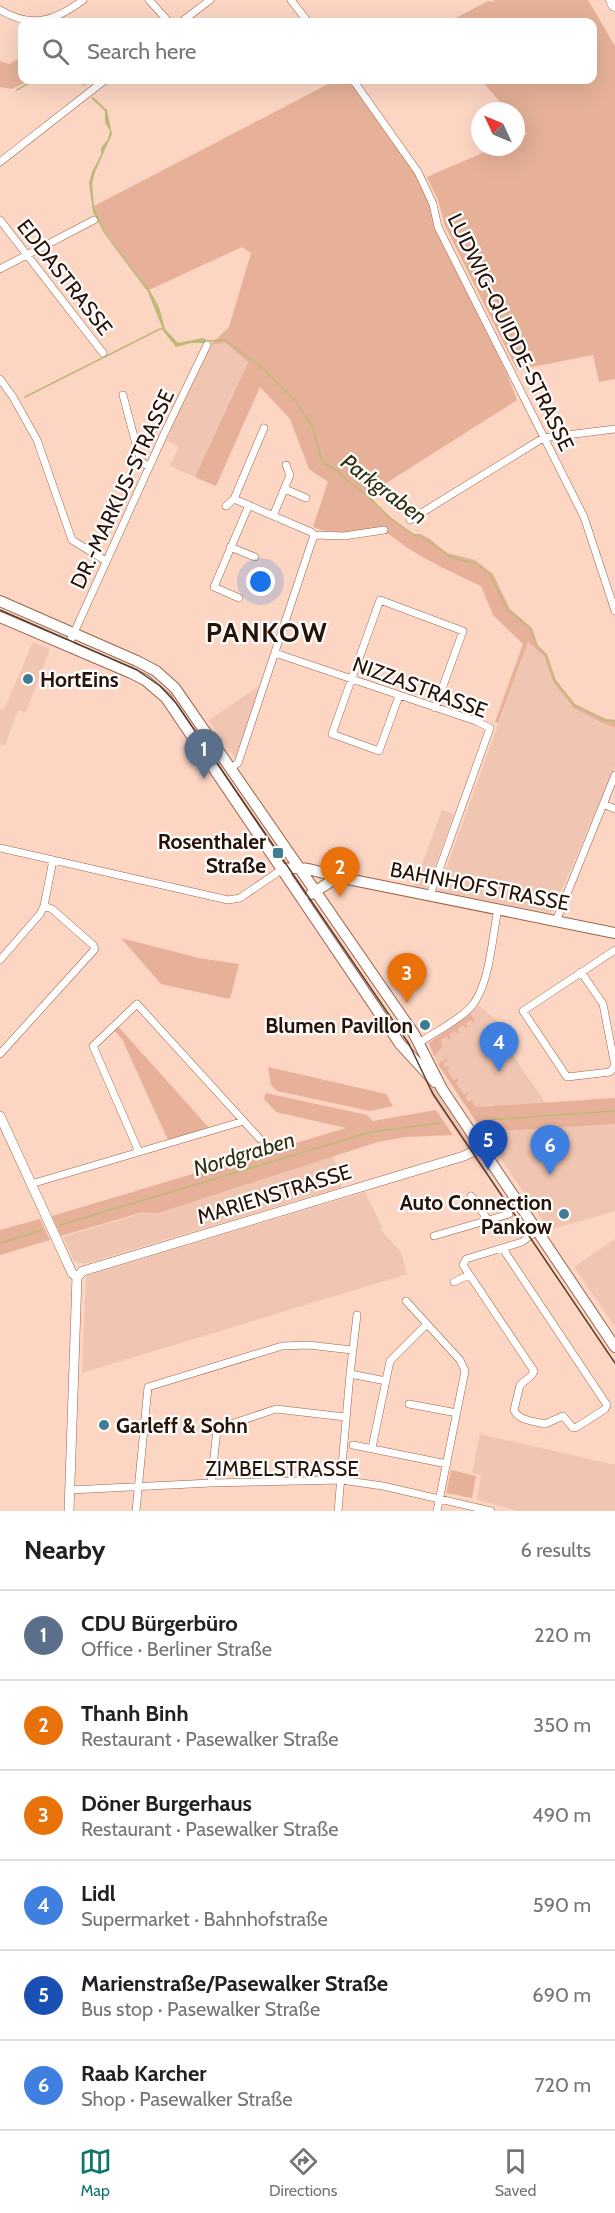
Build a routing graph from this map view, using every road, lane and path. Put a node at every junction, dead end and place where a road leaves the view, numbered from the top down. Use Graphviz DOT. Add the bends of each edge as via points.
graph roads {
  1 [pos="68,0"];
  2 [pos="83,0"];
  3 [pos="149,0"];
  4 [pos="210,0"];
  5 [pos="291,0"];
  6 [pos="74,7"];
  7 [pos="0,10"];
  8 [pos="54,18"];
  9 [pos="165,18"];
  10 [pos="186,18"];
  11 [pos="305,18"];
  12 [pos="18,19"];
  13 [pos="100,84"];
  14 [pos="355,84"];
  15 [pos="0,162"];
  16 [pos="94,219"];
  17 [pos="0,220"];
  18 [pos="27,255"];
  19 [pos="0,269"];
  20 [pos="207,345"];
  21 [pos="103,353"];
  22 [pos="0,379"];
  23 [pos="123,395"];
  24 [pos="264,428"];
  25 [pos="615,429"];
  26 [pos="543,438"];
  27 [pos="286,465"];
  28 [pos="149,467"];
  29 [pos="285,489"];
  30 [pos="306,498"];
  31 [pos="234,499"];
  32 [pos="249,505"];
  33 [pos="226,506"];
  34 [pos="273,516"];
  35 [pos="410,520"];
  36 [pos="384,530"];
  37 [pos="314,535"];
  38 [pos="230,547"];
  39 [pos="255,557"];
  40 [pos="106,561"];
  41 [pos="240,598"];
  42 [pos="0,601"];
  43 [pos="615,611"];
  44 [pos="0,617"];
  45 [pos="74,632"];
  46 [pos="68,646"];
  47 [pos="275,653"];
  48 [pos="352,680"];
  49 [pos="399,696"];
  50 [pos="435,708"];
  51 [pos="231,768"];
  52 [pos="615,775"];
  53 [pos="603,804"];
  54 [pos="615,809"];
  55 [pos="0,848"];
  56 [pos="53,860"];
  57 [pos="299,867"];
  58 [pos="281,870"];
  59 [pos="338,877"];
  60 [pos="296,889"];
  61 [pos="316,891"];
  62 [pos="430,895"];
  63 [pos="44,906"];
  64 [pos="498,909"];
  65 [pos="556,921"];
  66 [pos="615,933"];
  67 [pos="615,950"];
  68 [pos="0,960"];
  69 [pos="370,971"];
  70 [pos="581,972"];
  71 [pos="356,979"];
  72 [pos="419,1043"];
  73 [pos="407,1053"];
  74 [pos="0,1054"];
  75 [pos="442,1089"];
  76 [pos="0,1116"];
  77 [pos="244,1121"];
  78 [pos="260,1139"];
  79 [pos="482,1147"];
  80 [pos="139,1152"];
  81 [pos="31,1184"];
  82 [pos="471,1196"];
  83 [pos="509,1214"];
  84 [pos="488,1220"];
  85 [pos="538,1230"];
  86 [pos="435,1236"];
  87 [pos="503,1249"];
  88 [pos="469,1275"];
  89 [pos="76,1277"];
  90 [pos="454,1282"];
  91 [pos="406,1301"];
  92 [pos="357,1315"];
  93 [pos="427,1324"];
  94 [pos="615,1347"];
  95 [pos="352,1350"];
  96 [pos="350,1374"];
  97 [pos="386,1381"];
  98 [pos="409,1404"];
  99 [pos="457,1413"];
  100 [pos="345,1417"];
  101 [pos="352,1445"];
  102 [pos="372,1448"];
  103 [pos="447,1464"];
  104 [pos="341,1480"];
  105 [pos="211,1483"];
  106 [pos="137,1488"];
  107 [pos="70,1490"];
  108 [pos="440,1498"];
  109 [pos="69,1511"];
  110 [pos="136,1511"];
  111 [pos="338,1511"];
  112 [pos="437,1511"];
  113 [pos="491,1511"];
  1 -- 6 [label="street"];
  2 -- 6 [label="street"];
  3 -- 9 [label="street"];
  4 -- 10 [label="street"];
  5 -- 11 [label="street"];
  6 -- 8 [label="street"];
  7 -- 12 [label="street"];
  13 -- 15 [label="street"];
  14 -- 26 [label="street, LUDWIG-QUIDDE-STRASSE" via="426,187 438,227"];
  16 -- 18 [label="street"];
  17 -- 18 [label="street, EDDASTRASSE"];
  18 -- 19 [label="street"];
  18 -- 21 [label="street, EDDASTRASSE"];
  20 -- 28 [label="street, DR.-MARKUS-STRASSE"];
  22 -- 40 [label="street" via="37,440 71,538"];
  23 -- 28 [label="street" via="141,461"];
  24 -- 31 [label="street"];
  25 -- 26 [label="street"];
  26 -- 35 [label="street"];
  26 -- 43 [label="street, LUDWIG-QUIDDE-STRASSE" via="584,517"];
  27 -- 29 [label="street" via="290,475"];
  28 -- 40 [label="street, DR.-MARKUS-STRASSE"];
  29 -- 30 [label="street"];
  29 -- 34 [label="street"];
  31 -- 32 [label="street"];
  31 -- 33 [label="street"];
  32 -- 34 [label="street"];
  32 -- 38 [label="street"];
  34 -- 37 [label="street"];
  36 -- 37 [label="street" via="344,536"];
  37 -- 47 [label="street"];
  38 -- 39 [label="street"];
  38 -- 41 [label="street" via="214,587"];
  40 -- 45 [label="street, DR.-MARKUS-STRASSE"];
  42 -- 45 [label="main road"];
  44 -- 46 [label="main road"];
  45 -- 46 [label="street, DR.-MARKUS-STRASSE"];
  45 -- 51 [label="main road" via="152,668 169,681"];
  46 -- 58 [label="main road" via="138,676 166,698"];
  47 -- 48 [label="street, NIZZASTRASSE"];
  47 -- 51 [label="street" via="238,763"];
  48 -- 49 [label="street, NIZZASTRASSE"];
  48 -- 49 [label="street" via="332,734 379,751"];
  48 -- 50 [label="street" via="380,600 463,631"];
  49 -- 50 [label="street, NIZZASTRASSE"];
  50 -- 62 [label="street, NIZZASTRASSE" via="485,724 490,730"];
  51 -- 57 [label="main road"];
  52 -- 53 [label="street"];
  53 -- 54 [label="street"];
  53 -- 65 [label="street"];
  55 -- 56 [label="street"];
  56 -- 58 [label="street" via="228,900 240,898"];
  56 -- 63 [label="street"];
  57 -- 58 [label="main road"];
  57 -- 59 [label="main road, BAHNHOFSTRASSE"];
  57 -- 61 [label="main road"];
  58 -- 60 [label="main road"];
  59 -- 61 [label="main road"];
  59 -- 62 [label="main road, BAHNHOFSTRASSE"];
  60 -- 61 [label="main road" via="305,896"];
  60 -- 71 [label="main road"];
  61 -- 69 [label="main road"];
  62 -- 64 [label="main road, BAHNHOFSTRASSE"];
  63 -- 68 [label="street"];
  63 -- 74 [label="street" via="94,949"];
  64 -- 65 [label="main road, BAHNHOFSTRASSE"];
  64 -- 72 [label="street" via="483,982 475,1001"];
  65 -- 66 [label="main road, BAHNHOFSTRASSE"];
  67 -- 70 [label="street"];
  69 -- 71 [label="main road"];
  69 -- 72 [label="main road"];
  70 -- 70 [label="street" via="523,1011 567,1077 610,1072 615,1066 603,1004"];
  71 -- 73 [label="main road"];
  72 -- 73 [label="main road"];
  72 -- 75 [label="main road"];
  73 -- 75 [label="main road"];
  75 -- 79 [label="main road"];
  76 -- 81 [label="street"];
  77 -- 78 [label="street"];
  77 -- 80 [label="street"];
  77 -- 80 [label="street" via="137,1004 93,1046"];
  79 -- 85 [label="main road"];
  79 -- 89 [label="street, MARIENSTRASSE" via="464,1156 83,1271"];
  80 -- 81 [label="street"];
  81 -- 89 [label="street"];
  82 -- 84 [label="street"];
  83 -- 84 [label="street"];
  84 -- 86 [label="street"];
  85 -- 87 [label="street"];
  85 -- 94 [label="main road"];
  87 -- 88 [label="street" via="466,1259 463,1265"];
  87 -- 88 [label="street" via="603,1400 605,1409 573,1428 563,1416 544,1424 515,1414 520,1385 534,1371"];
  88 -- 90 [label="street"];
  89 -- 107 [label="street"];
  91 -- 93 [label="street"];
  92 -- 95 [label="street"];
  93 -- 97 [label="street" via="390,1360"];
  93 -- 99 [label="street" via="463,1365"];
  95 -- 96 [label="street"];
  95 -- 106 [label="street" via="282,1346 148,1387"];
  96 -- 97 [label="street"];
  96 -- 100 [label="street"];
  97 -- 102 [label="street"];
  98 -- 99 [label="street"];
  99 -- 103 [label="street"];
  100 -- 104 [label="street"];
  100 -- 105 [label="street" via="276,1409 219,1428"];
  101 -- 102 [label="street"];
  102 -- 103 [label="street"];
  103 -- 108 [label="street"];
  104 -- 105 [label="street, ZIMBELSTRASSE"];
  104 -- 108 [label="street, ZIMBELSTRASSE"];
  104 -- 111 [label="street"];
  105 -- 106 [label="street, ZIMBELSTRASSE"];
  106 -- 107 [label="street, ZIMBELSTRASSE"];
  106 -- 110 [label="street"];
  107 -- 109 [label="street"];
  108 -- 112 [label="street"];
  108 -- 113 [label="street, ZIMBELSTRASSE"];
}
